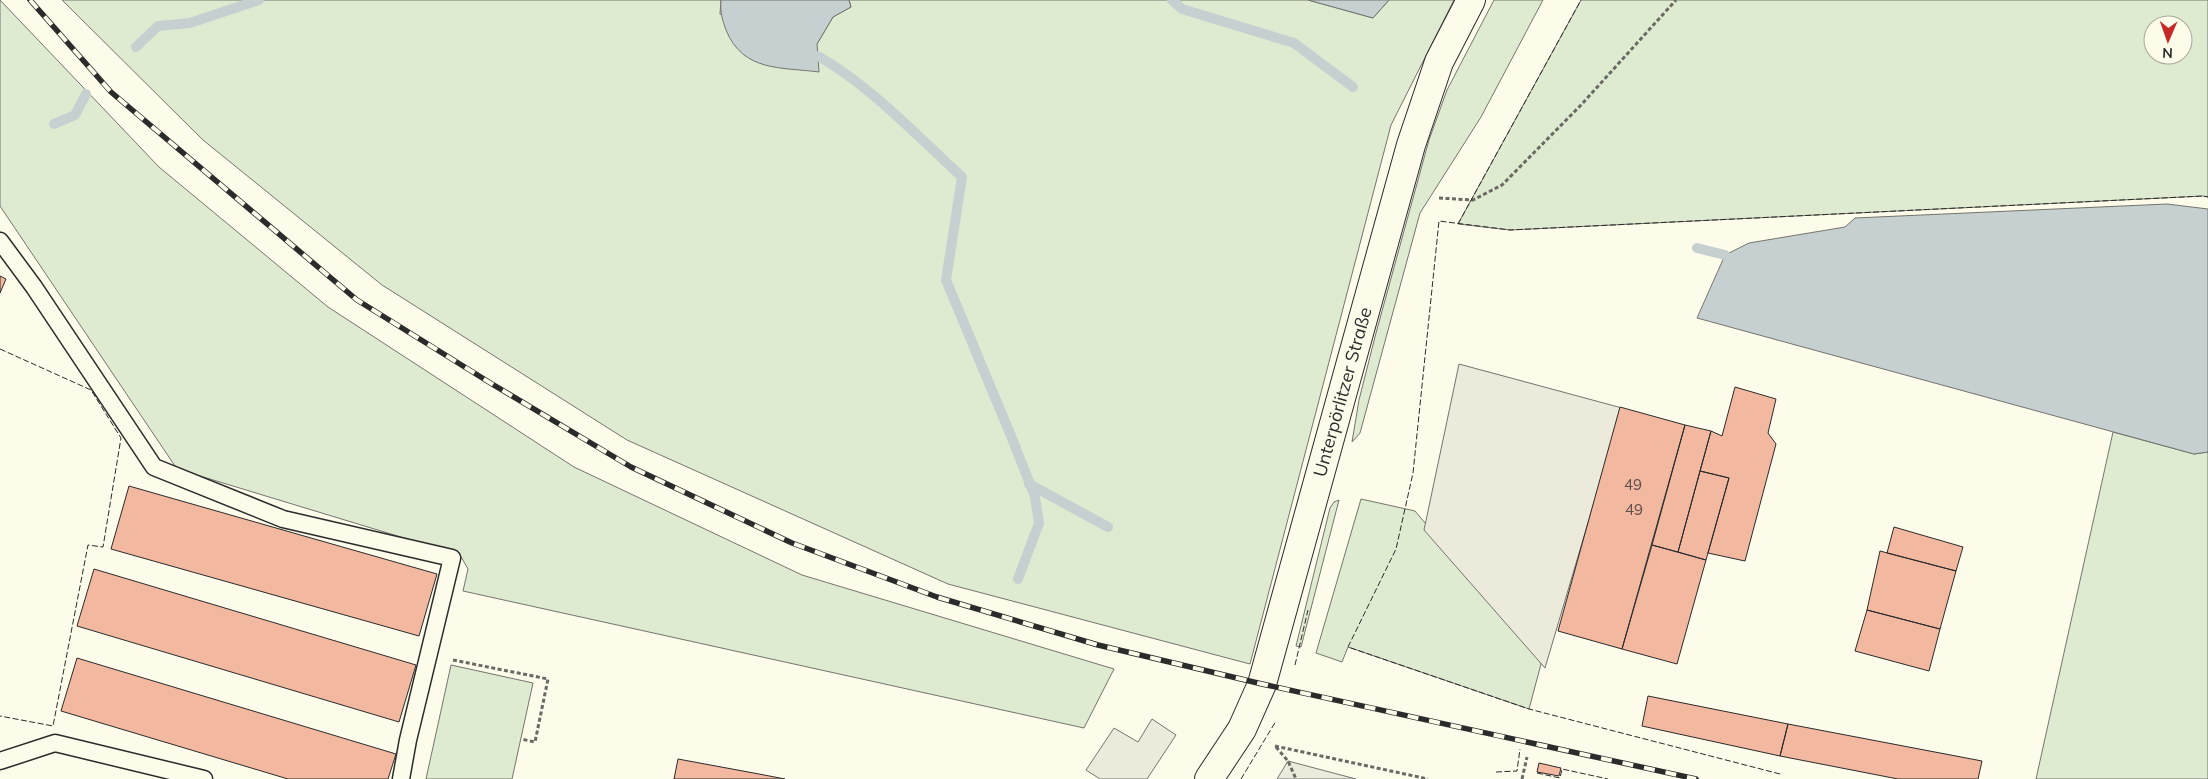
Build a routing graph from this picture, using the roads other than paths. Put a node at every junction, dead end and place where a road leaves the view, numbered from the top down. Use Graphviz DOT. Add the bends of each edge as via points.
graph roads {
  1 [pos="1471,0"];
  2 [pos="0,241"];
  3 [pos="0,761"];
  4 [pos="204,779"];
  5 [pos="400,779"];
  6 [pos="1209,779"];
  1 -- 6 [label="street, Unterpörlitzer Straße" via="1439,62 1411,145 1262,684 1242,729"];
  2 -- 5 [label="lane" via="154,467 283,518 452,558"];
  3 -- 4 [label="lane" via="55,742"];
}
